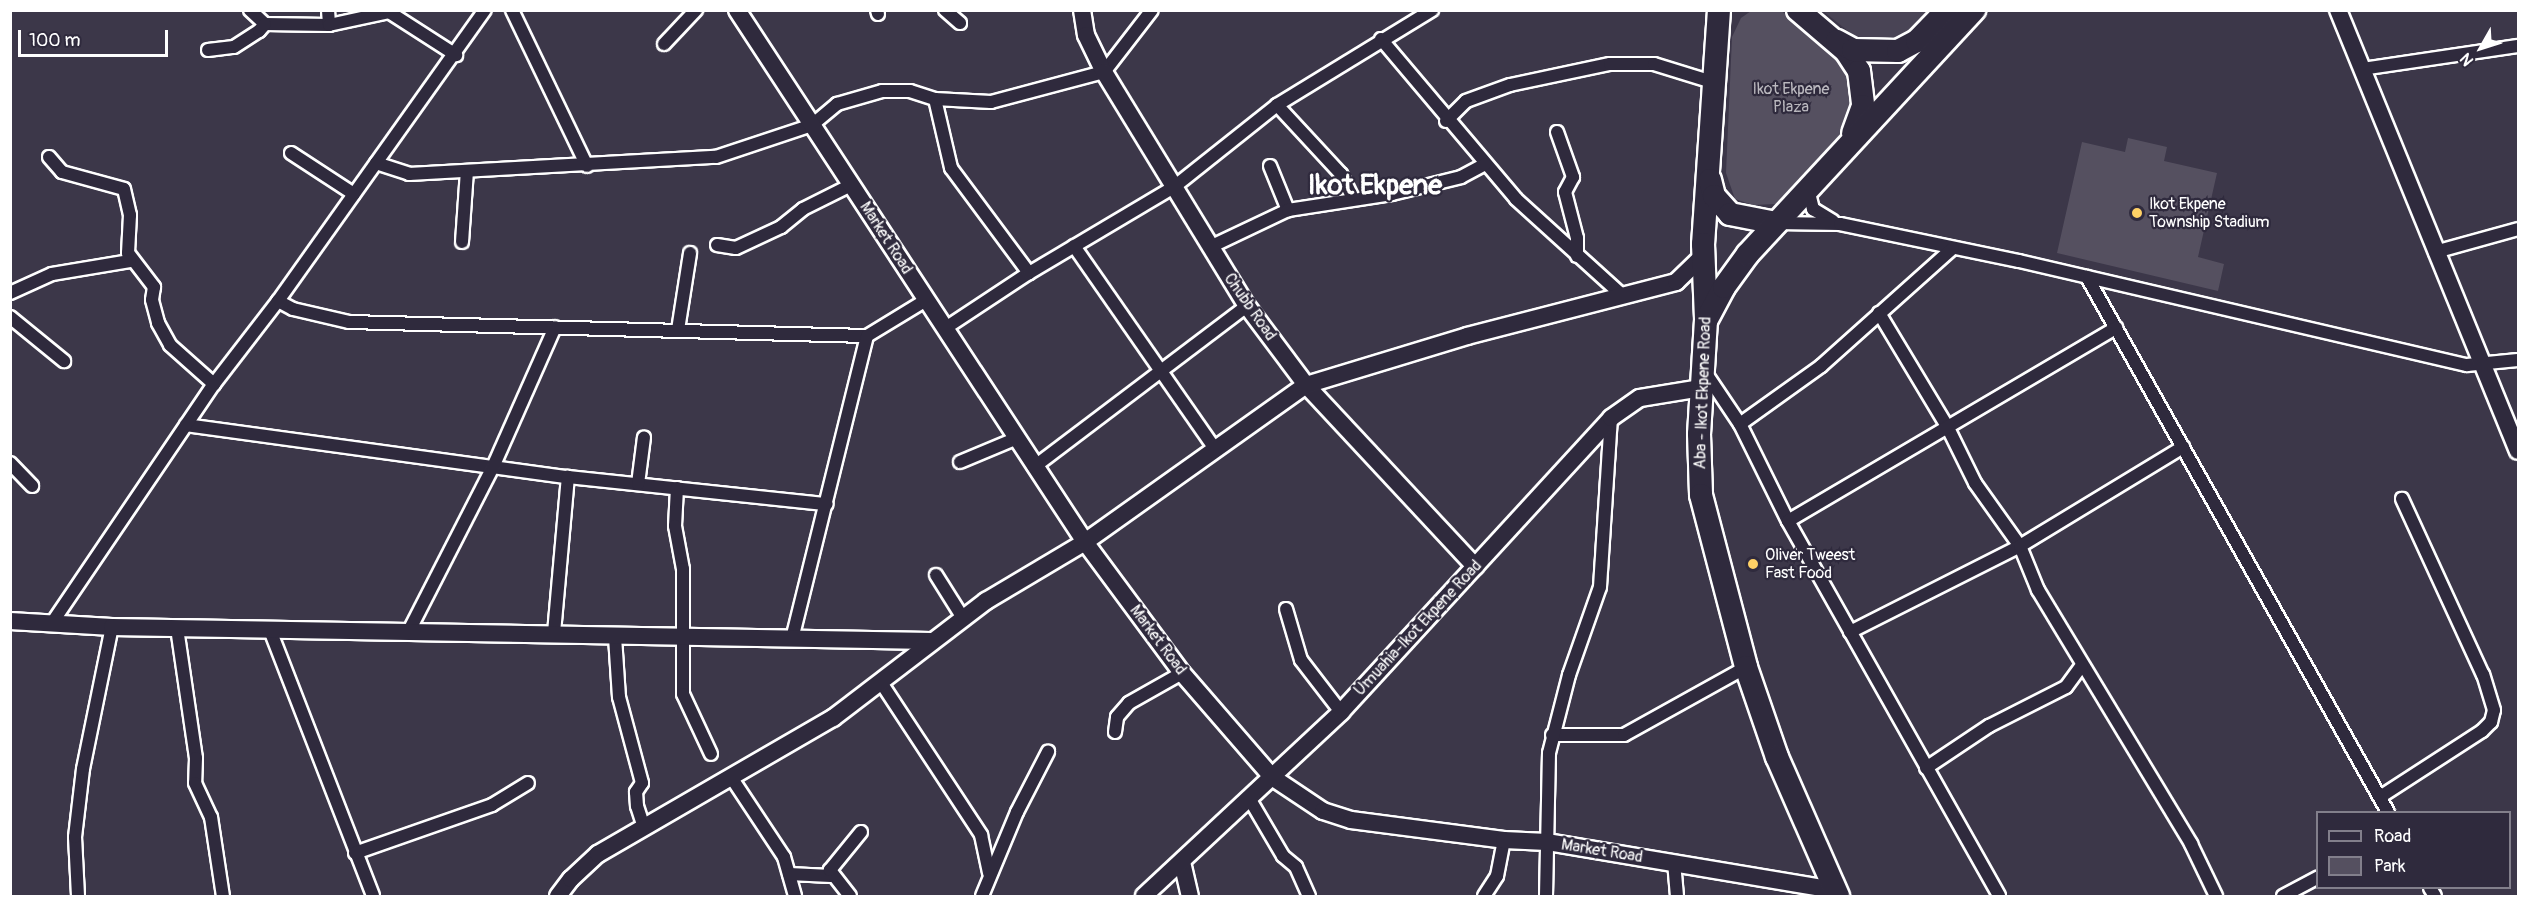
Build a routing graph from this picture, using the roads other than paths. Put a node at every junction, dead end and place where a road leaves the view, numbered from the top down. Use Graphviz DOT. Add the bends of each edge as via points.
graph roads {
  1 [pos="250,10"];
  2 [pos="328,10"];
  3 [pos="485,10"];
  4 [pos="512,10"];
  5 [pos="696,10"];
  6 [pos="737,10"];
  7 [pos="945,10"];
  8 [pos="1082,10"];
  9 [pos="1152,10"];
  10 [pos="1432,10"];
  11 [pos="1728,10"];
  12 [pos="1798,10"];
  13 [pos="1947,10"];
  14 [pos="1974,10"];
  15 [pos="2338,10"];
  16 [pos="379,12"];
  17 [pos="1415,16"];
  18 [pos="1718,21"];
  19 [pos="960,23"];
  20 [pos="264,24"];
  21 [pos="329,25"];
  22 [pos="1830,38"];
  23 [pos="1381,39"];
  24 [pos="664,44"];
  25 [pos="2518,46"];
  26 [pos="208,50"];
  27 [pos="456,55"];
  28 [pos="2362,69"];
  29 [pos="1104,72"];
  30 [pos="1712,82"];
  31 [pos="935,99"];
  32 [pos="1277,105"];
  33 [pos="1446,121"];
  34 [pos="812,125"];
  35 [pos="1557,132"];
  36 [pos="1847,145"];
  37 [pos="291,153"];
  38 [pos="49,157"];
  39 [pos="376,163"];
  40 [pos="1485,164"];
  41 [pos="586,166"];
  42 [pos="1270,166"];
  43 [pos="467,171"];
  44 [pos="1709,179"];
  45 [pos="851,184"];
  46 [pos="1808,186"];
  47 [pos="1174,187"];
  48 [pos="354,194"];
  49 [pos="1353,199"];
  50 [pos="1288,210"];
  51 [pos="1776,223"];
  52 [pos="1840,224"];
  53 [pos="2518,229"];
  54 [pos="462,242"];
  55 [pos="717,245"];
  56 [pos="1074,246"];
  57 [pos="1210,247"];
  58 [pos="1953,248"];
  59 [pos="2435,252"];
  60 [pos="690,253"];
  61 [pos="1577,256"];
  62 [pos="1703,256"];
  63 [pos="130,261"];
  64 [pos="1029,273"];
  65 [pos="2087,277"];
  66 [pos="10,293"];
  67 [pos="1622,295"];
  68 [pos="926,300"];
  69 [pos="278,301"];
  70 [pos="1247,306"];
  71 [pos="1879,313"];
  72 [pos="10,317"];
  73 [pos="1706,320"];
  74 [pos="555,327"];
  75 [pos="944,328"];
  76 [pos="2116,328"];
  77 [pos="678,330"];
  78 [pos="867,336"];
  79 [pos="2518,360"];
  80 [pos="64,361"];
  81 [pos="2484,365"];
  82 [pos="1158,370"];
  83 [pos="1702,379"];
  84 [pos="214,384"];
  85 [pos="1306,385"];
  86 [pos="1611,417"];
  87 [pos="1740,424"];
  88 [pos="186,425"];
  89 [pos="1947,426"];
  90 [pos="644,437"];
  91 [pos="1015,439"];
  92 [pos="2183,447"];
  93 [pos="1216,450"];
  94 [pos="2518,451"];
  95 [pos="960,462"];
  96 [pos="10,463"];
  97 [pos="493,467"];
  98 [pos="1034,467"];
  99 [pos="568,477"];
  100 [pos="638,484"];
  101 [pos="32,486"];
  102 [pos="678,488"];
  103 [pos="2402,499"];
  104 [pos="827,504"];
  105 [pos="1788,520"];
  106 [pos="1085,542"];
  107 [pos="2020,546"];
  108 [pos="1475,566"];
  109 [pos="936,574"];
  110 [pos="1286,609"];
  111 [pos="963,618"];
  112 [pos="10,621"];
  113 [pos="52,623"];
  114 [pos="111,627"];
  115 [pos="177,628"];
  116 [pos="270,630"];
  117 [pos="1850,632"];
  118 [pos="408,633"];
  119 [pos="555,633"];
  120 [pos="615,637"];
  121 [pos="684,637"];
  122 [pos="792,639"];
  123 [pos="931,641"];
  124 [pos="2082,665"];
  125 [pos="1746,667"];
  126 [pos="1182,673"];
  127 [pos="882,684"];
  128 [pos="1341,712"];
  129 [pos="1115,732"];
  130 [pos="1552,735"];
  131 [pos="1048,752"];
  132 [pos="711,754"];
  133 [pos="1926,768"];
  134 [pos="731,777"];
  135 [pos="1272,777"];
  136 [pos="528,783"];
  137 [pos="2380,797"];
  138 [pos="1249,798"];
  139 [pos="2387,811"];
  140 [pos="644,827"];
  141 [pos="861,832"];
  142 [pos="1504,840"];
  143 [pos="1546,842"];
  144 [pos="984,849"];
  145 [pos="1000,850"];
  146 [pos="355,853"];
  147 [pos="1182,862"];
  148 [pos="1674,862"];
  149 [pos="989,873"];
  150 [pos="789,874"];
  151 [pos="831,876"];
  152 [pos="2316,878"];
  153 [pos="1836,893"];
  154 [pos="78,897"];
  155 [pos="223,897"];
  156 [pos="373,897"];
  157 [pos="558,897"];
  158 [pos="795,897"];
  159 [pos="850,897"];
  160 [pos="982,897"];
  161 [pos="1144,897"];
  162 [pos="1190,897"];
  163 [pos="1309,897"];
  164 [pos="1484,897"];
  165 [pos="1546,897"];
  166 [pos="1677,897"];
  167 [pos="1998,897"];
  168 [pos="2216,897"];
  169 [pos="2283,897"];
  1 -- 20 [label="street"];
  2 -- 21 [label="street"];
  3 -- 27 [label="street"];
  4 -- 41 [label="street"];
  5 -- 24 [label="street"];
  6 -- 34 [label="main road, Market Road"];
  7 -- 19 [label="street"];
  8 -- 29 [label="main road, Chubb Road" via="1086,35"];
  9 -- 29 [label="street"];
  10 -- 17 [label="street"];
  11 -- 18 [label="highway"];
  12 -- 22 [label="highway"];
  13 -- 22 [label="highway" via="1917,41 1898,51 1853,50"];
  14 -- 36 [label="highway"];
  15 -- 28 [label="main road"];
  16 -- 21 [label="street"];
  16 -- 27 [label="street" via="389,12"];
  17 -- 23 [label="street"];
  18 -- 30 [label="highway, Aba - Ikot Ekpene Road"];
  20 -- 21 [label="street"];
  20 -- 26 [label="street" via="260,32 234,47"];
  22 -- 36 [label="highway" via="1859,71 1864,87 1858,125"];
  23 -- 32 [label="street"];
  23 -- 33 [label="street"];
  25 -- 28 [label="street"];
  27 -- 39 [label="street"];
  28 -- 59 [label="main road"];
  29 -- 31 [label="street" via="991,102"];
  29 -- 47 [label="main road, Chubb Road"];
  30 -- 33 [label="street" via="1654,64 1610,64 1510,85 1466,101"];
  30 -- 44 [label="highway, Aba - Ikot Ekpene Road"];
  31 -- 34 [label="street" via="910,91 882,91 837,104"];
  31 -- 64 [label="street" via="951,168"];
  32 -- 47 [label="street"];
  32 -- 49 [label="street" via="1341,174"];
  33 -- 40 [label="street"];
  34 -- 41 [label="street" via="716,157"];
  34 -- 45 [label="main road, Market Road"];
  35 -- 61 [label="street" via="1573,177 1565,192 1577,238"];
  36 -- 46 [label="highway"];
  37 -- 48 [label="street"];
  38 -- 63 [label="street" via="62,172 124,189 130,215"];
  39 -- 43 [label="street" via="409,174"];
  39 -- 48 [label="street"];
  40 -- 49 [label="street" via="1461,177"];
  40 -- 61 [label="street"];
  41 -- 43 [label="street"];
  42 -- 50 [label="street"];
  43 -- 54 [label="street"];
  44 -- 51 [label="highway" via="1714,196 1730,214"];
  44 -- 62 [label="highway, Aba - Ikot Ekpene Road"];
  45 -- 55 [label="street" via="736,248"];
  45 -- 68 [label="main road, Market Road"];
  46 -- 51 [label="highway"];
  46 -- 52 [label="street" via="1813,209"];
  47 -- 56 [label="street"];
  47 -- 57 [label="main road, Chubb Road"];
  48 -- 69 [label="street"];
  49 -- 50 [label="street"];
  50 -- 57 [label="street"];
  51 -- 52 [label="street"];
  51 -- 73 [label="highway" via="1724,287"];
  52 -- 58 [label="street"];
  53 -- 59 [label="street"];
  56 -- 64 [label="street"];
  56 -- 82 [label="street"];
  57 -- 70 [label="main road, Chubb Road"];
  58 -- 65 [label="street"];
  58 -- 71 [label="street"];
  59 -- 81 [label="main road"];
  60 -- 77 [label="street"];
  61 -- 67 [label="street"];
  62 -- 67 [label="main road" via="1676,282"];
  62 -- 73 [label="highway, Aba - Ikot Ekpene Road"];
  63 -- 66 [label="street" via="52,274"];
  63 -- 84 [label="street" via="154,287 152,300 158,323 170,345"];
  64 -- 75 [label="street"];
  65 -- 76 [label="street"];
  65 -- 81 [label="street" via="2456,362"];
  67 -- 85 [label="main road" via="1467,336"];
  68 -- 75 [label="main road, Market Road"];
  68 -- 78 [label="street"];
  69 -- 74 [label="street" via="293,309 349,322"];
  69 -- 84 [label="street"];
  70 -- 82 [label="street"];
  70 -- 85 [label="main road, Chubb Road"];
  71 -- 87 [label="street" via="1821,366"];
  71 -- 89 [label="street"];
  72 -- 80 [label="street"];
  73 -- 83 [label="highway, Aba - Ikot Ekpene Road"];
  74 -- 77 [label="street"];
  74 -- 97 [label="street"];
  75 -- 91 [label="main road, Market Road"];
  76 -- 89 [label="street"];
  76 -- 92 [label="street"];
  77 -- 78 [label="street"];
  78 -- 104 [label="street"];
  79 -- 81 [label="street"];
  81 -- 94 [label="main road"];
  82 -- 93 [label="street"];
  82 -- 98 [label="street"];
  83 -- 86 [label="main road, Umuahia-Ikot Ekpene Road" via="1640,398"];
  83 -- 87 [label="street"];
  83 -- 125 [label="highway, Aba - Ikot Ekpene Road" via="1701,495"];
  84 -- 88 [label="street"];
  85 -- 93 [label="main road"];
  85 -- 108 [label="main road, Chubb Road"];
  86 -- 108 [label="main road, Umuahia-Ikot Ekpene Road"];
  86 -- 130 [label="street" via="1600,587"];
  87 -- 105 [label="street"];
  88 -- 97 [label="street"];
  88 -- 113 [label="street"];
  89 -- 105 [label="street"];
  89 -- 107 [label="street" via="1976,483"];
  90 -- 100 [label="street"];
  91 -- 95 [label="street"];
  91 -- 98 [label="main road, Market Road"];
  92 -- 107 [label="street"];
  92 -- 137 [label="street"];
  93 -- 106 [label="main road"];
  96 -- 101 [label="street"];
  97 -- 99 [label="street"];
  97 -- 118 [label="street"];
  98 -- 106 [label="main road, Market Road"];
  99 -- 100 [label="street"];
  99 -- 119 [label="street"];
  100 -- 102 [label="street"];
  102 -- 104 [label="street"];
  102 -- 121 [label="street" via="675,526 683,569"];
  103 -- 137 [label="street" via="2483,675 2494,710 2491,722 2482,731"];
  104 -- 122 [label="street"];
  105 -- 117 [label="street"];
  106 -- 111 [label="main road"];
  106 -- 126 [label="main road, Market Road"];
  107 -- 117 [label="street"];
  107 -- 124 [label="street" via="2029,572"];
  108 -- 128 [label="main road, Umuahia-Ikot Ekpene Road"];
  109 -- 111 [label="street"];
  110 -- 128 [label="street" via="1301,660"];
  111 -- 123 [label="main road"];
  112 -- 113 [label="main road"];
  113 -- 114 [label="main road"];
  114 -- 115 [label="main road"];
  114 -- 154 [label="street" via="83,769 75,837"];
  115 -- 116 [label="main road"];
  115 -- 155 [label="street" via="196,759 195,783 211,817"];
  116 -- 118 [label="main road"];
  116 -- 146 [label="street"];
  117 -- 133 [label="street"];
  118 -- 119 [label="main road"];
  119 -- 120 [label="main road"];
  120 -- 121 [label="main road"];
  120 -- 140 [label="street" via="619,697 642,783 636,792"];
  121 -- 122 [label="main road"];
  121 -- 132 [label="street" via="683,694"];
  122 -- 123 [label="main road"];
  123 -- 127 [label="main road"];
  124 -- 133 [label="street" via="2066,687 1989,726"];
  124 -- 168 [label="street" via="2191,844"];
  125 -- 130 [label="street" via="1624,735"];
  125 -- 153 [label="highway, Aba - Ikot Ekpene Road" via="1777,757"];
  126 -- 129 [label="street" via="1129,703 1117,717"];
  126 -- 135 [label="main road, Market Road"];
  127 -- 134 [label="main road" via="833,718"];
  127 -- 144 [label="street" via="981,835"];
  128 -- 135 [label="main road, Umuahia-Ikot Ekpene Road"];
  130 -- 143 [label="street"];
  131 -- 145 [label="street"];
  133 -- 167 [label="street"];
  134 -- 140 [label="main road"];
  134 -- 150 [label="street" via="784,857"];
  135 -- 138 [label="main road, Umuahia-Ikot Ekpene Road"];
  135 -- 142 [label="main road, Market Road" via="1323,811 1351,820"];
  136 -- 146 [label="street" via="492,805"];
  137 -- 139 [label="street"];
  138 -- 147 [label="main road, Umuahia-Ikot Ekpene Road"];
  138 -- 163 [label="street" via="1283,856 1296,867"];
  140 -- 157 [label="main road" via="598,854"];
  141 -- 151 [label="street" via="835,861"];
  142 -- 143 [label="main road, Market Road"];
  142 -- 164 [label="street" via="1497,876"];
  143 -- 148 [label="main road, Market Road"];
  143 -- 165 [label="street"];
  144 -- 145 [label="street"];
  144 -- 149 [label="street"];
  145 -- 149 [label="street"];
  146 -- 156 [label="street"];
  147 -- 161 [label="main road, Umuahia-Ikot Ekpene Road"];
  147 -- 162 [label="main road"];
  148 -- 153 [label="main road, Market Road"];
  148 -- 166 [label="street"];
  149 -- 160 [label="street"];
  150 -- 151 [label="street"];
  150 -- 158 [label="street"];
  151 -- 159 [label="street"];
  152 -- 169 [label="street"];
}
